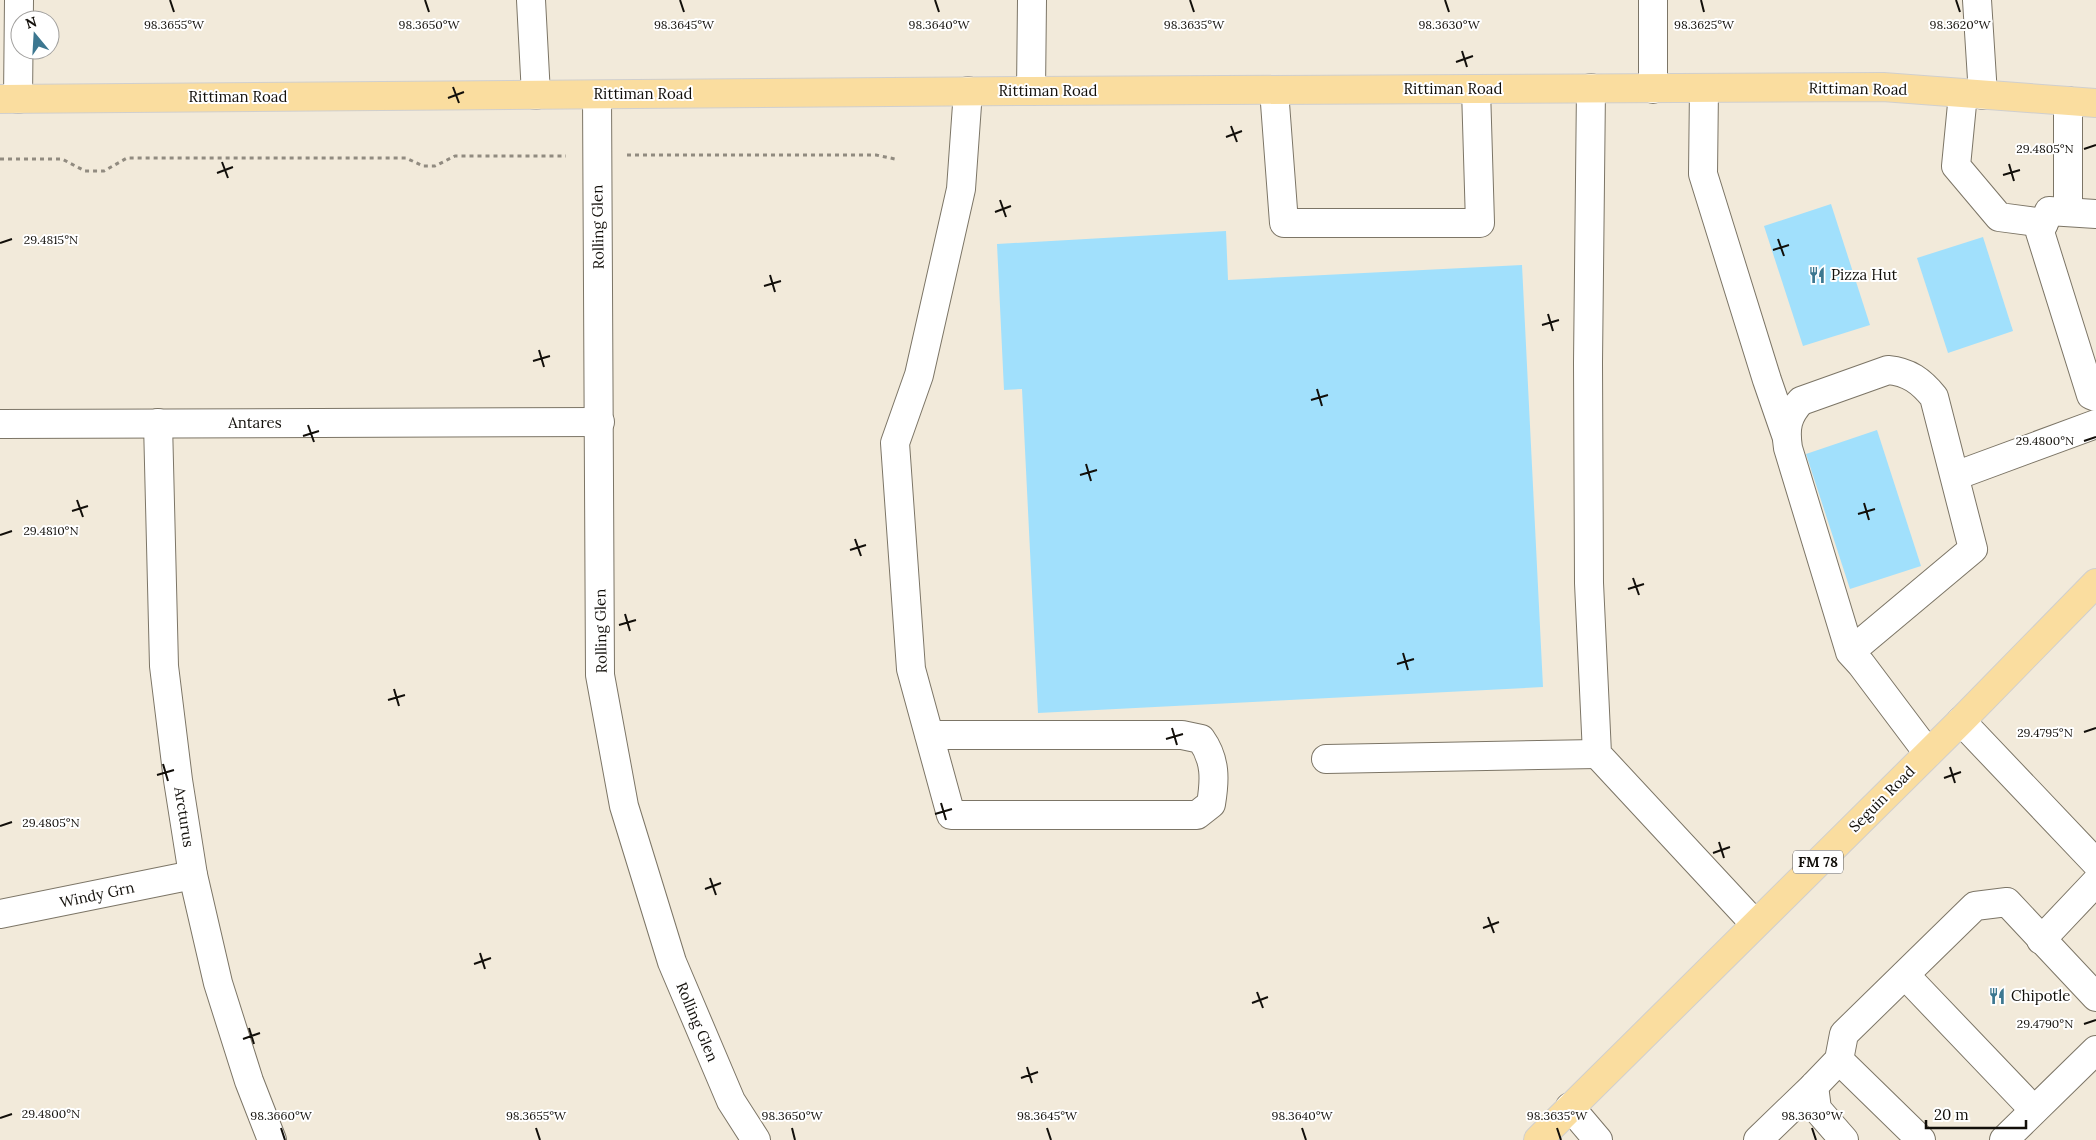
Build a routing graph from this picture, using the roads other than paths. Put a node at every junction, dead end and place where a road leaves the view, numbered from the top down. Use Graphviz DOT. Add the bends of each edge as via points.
graph roads {
  1 [pos="19,0"];
  2 [pos="531,0"];
  3 [pos="1032,0"];
  4 [pos="1653,0"];
  5 [pos="1977,0"];
  6 [pos="1590,88"];
  7 [pos="1653,88"];
  8 [pos="1704,88"];
  9 [pos="1476,89"];
  10 [pos="1274,90"];
  11 [pos="1031,91"];
  12 [pos="968,92"];
  13 [pos="1973,94"];
  14 [pos="536,95"];
  15 [pos="597,95"];
  16 [pos="9,99"];
  17 [pos="2068,101"];
  18 [pos="2096,103"];
  19 [pos="2096,214"];
  20 [pos="2056,218"];
  21 [pos="2094,394"];
  22 [pos="600,422"];
  23 [pos="158,423"];
  24 [pos="0,424"];
  25 [pos="2096,424"];
  26 [pos="1786,435"];
  27 [pos="1955,476"];
  28 [pos="2096,583"];
  29 [pos="1850,652"];
  30 [pos="1961,721"];
  31 [pos="929,735"];
  32 [pos="1928,753"];
  33 [pos="1597,754"];
  34 [pos="1326,759"];
  35 [pos="2096,863"];
  36 [pos="194,875"];
  37 [pos="2096,882"];
  38 [pos="0,914"];
  39 [pos="1756,924"];
  40 [pos="2041,940"];
  41 [pos="1905,975"];
  42 [pos="2096,997"];
  43 [pos="2096,1050"];
  44 [pos="1839,1060"];
  45 [pos="1816,1098"];
  46 [pos="1570,1108"];
  47 [pos="2034,1110"];
  48 [pos="2013,1136"];
  49 [pos="272,1140"];
  50 [pos="756,1140"];
  51 [pos="1538,1140"];
  52 [pos="1598,1140"];
  53 [pos="1758,1140"];
  54 [pos="1782,1140"];
  55 [pos="1844,1140"];
  56 [pos="1921,1140"];
  1 -- 16 [label="street"];
  2 -- 14 [label="street"];
  3 -- 11 [label="street"];
  4 -- 7 [label="street"];
  5 -- 13 [label="street"];
  6 -- 7 [label="main road, Rittiman Road"];
  6 -- 9 [label="main road, Rittiman Road"];
  6 -- 33 [label="street" via="1589,574"];
  7 -- 8 [label="main road, Rittiman Road"];
  8 -- 13 [label="main road, Rittiman Road" via="1883,87"];
  8 -- 26 [label="street" via="1703,174"];
  9 -- 10 [label="main road, Rittiman Road"];
  9 -- 10 [label="street" via="1480,224 1284,223"];
  10 -- 11 [label="main road, Rittiman Road"];
  11 -- 12 [label="main road, Rittiman Road"];
  12 -- 15 [label="main road, Rittiman Road"];
  12 -- 31 [label="street" via="961,189 919,375 895,443 911,669"];
  13 -- 17 [label="main road, Rittiman Road"];
  13 -- 20 [label="street" via="1956,166 1998,217"];
  14 -- 15 [label="main road, Rittiman Road"];
  14 -- 16 [label="main road, Rittiman Road"];
  15 -- 22 [label="street, Rolling Glen"];
  17 -- 18 [label="main road, Rittiman Road"];
  17 -- 20 [label="street"];
  19 -- 20 [label="street"];
  20 -- 21 [label="street" via="2040,232"];
  22 -- 23 [label="street, Antares"];
  22 -- 50 [label="street, Rolling Glen" via="600,675 624,806 672,962 731,1101"];
  23 -- 24 [label="street, Antares"];
  23 -- 36 [label="street, Arcturus" via="164,666"];
  25 -- 27 [label="street"];
  26 -- 27 [label="street" via="1792,411 1801,401 1888,370 1898,371 1924,384 1934,397"];
  26 -- 29 [label="street"];
  27 -- 29 [label="street" via="1973,549"];
  28 -- 30 [label="main road, Seguin Road / FM 78"];
  29 -- 32 [label="street"];
  30 -- 32 [label="main road, Seguin Road / FM 78"];
  30 -- 35 [label="street"];
  31 -- 31 [label="street" via="951,815 1197,814 1211,804 1215,782 1210,752 1201,739 1182,735"];
  32 -- 39 [label="main road, Seguin Road / FM 78"];
  33 -- 34 [label="street"];
  33 -- 39 [label="street"];
  36 -- 38 [label="street, Windy Grn"];
  36 -- 49 [label="street, Arcturus" via="218,984"];
  37 -- 40 [label="street"];
  39 -- 46 [label="main road, Seguin Road / FM 78"];
  40 -- 41 [label="street" via="2007,902 1975,906"];
  40 -- 42 [label="street"];
  41 -- 44 [label="street" via="1844,1034"];
  41 -- 47 [label="street"];
  43 -- 47 [label="street"];
  44 -- 45 [label="street"];
  44 -- 56 [label="street"];
  45 -- 53 [label="street"];
  45 -- 54 [label="street"];
  45 -- 55 [label="street"];
  46 -- 51 [label="main road, Seguin Road / FM 78"];
  46 -- 52 [label="street"];
  47 -- 48 [label="street"];
}
